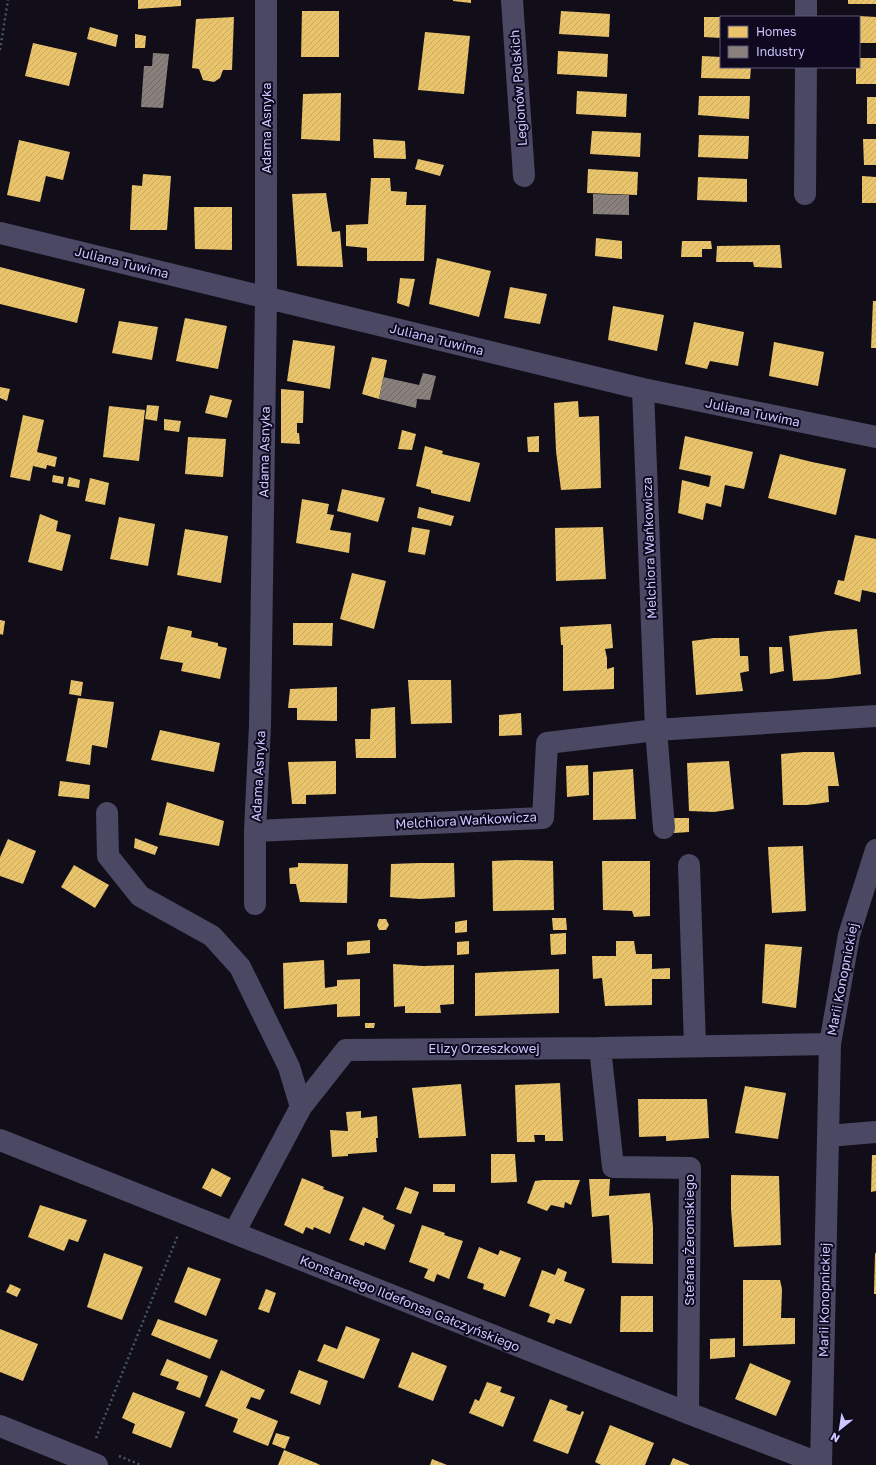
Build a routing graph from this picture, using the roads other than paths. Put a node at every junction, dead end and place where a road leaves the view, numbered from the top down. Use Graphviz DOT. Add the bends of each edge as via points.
graph roads {
  1 [pos="266,0"];
  2 [pos="512,0"];
  3 [pos="806,0"];
  4 [pos="806,16"];
  5 [pos="806,68"];
  6 [pos="524,176"];
  7 [pos="805,194"];
  8 [pos="0,233"];
  9 [pos="266,297"];
  10 [pos="643,389"];
  11 [pos="876,437"];
  12 [pos="876,716"];
  13 [pos="656,730"];
  14 [pos="107,813"];
  15 [pos="664,828"];
  16 [pos="255,831"];
  17 [pos="876,850"];
  18 [pos="689,865"];
  19 [pos="255,904"];
  20 [pos="830,1044"];
  21 [pos="695,1046"];
  22 [pos="600,1048"];
  23 [pos="301,1108"];
  24 [pos="876,1132"];
  25 [pos="828,1136"];
  26 [pos="0,1140"];
  27 [pos="234,1233"];
  28 [pos="688,1413"];
  29 [pos="0,1426"];
  30 [pos="88,1463"];
  31 [pos="821,1464"];
  1 -- 9 [label="street, Adama Asnyka"];
  2 -- 6 [label="street, Legionów Polskich"];
  3 -- 4 [label="street"];
  5 -- 7 [label="street"];
  8 -- 9 [label="street, Juliana Tuwima"];
  9 -- 10 [label="street, Juliana Tuwima"];
  9 -- 16 [label="street, Adama Asnyka" via="260,725"];
  10 -- 11 [label="street, Juliana Tuwima"];
  10 -- 13 [label="street, Melchiora Wańkowicza"];
  12 -- 13 [label="street, Melchiora Wańkowicza"];
  13 -- 15 [label="street"];
  13 -- 16 [label="street, Melchiora Wańkowicza" via="547,743 542,818"];
  14 -- 23 [label="street" via="108,856 140,896 212,936 240,967 289,1067"];
  16 -- 19 [label="street, Adama Asnyka"];
  17 -- 20 [label="street, Marii Konopnickiej" via="849,935"];
  18 -- 21 [label="street"];
  20 -- 21 [label="street, Elizy Orzeszkowej"];
  20 -- 25 [label="street, Marii Konopnickiej"];
  21 -- 22 [label="street, Elizy Orzeszkowej"];
  22 -- 23 [label="street, Elizy Orzeszkowej" via="346,1050"];
  22 -- 28 [label="street, Stefana Żeromskiego" via="613,1167 690,1168"];
  23 -- 27 [label="street, Elizy Orzeszkowej"];
  24 -- 25 [label="street"];
  25 -- 31 [label="street, Marii Konopnickiej"];
  26 -- 27 [label="street, Konstantego Ildefonsa Gałczyńskiego"];
  27 -- 28 [label="street, Konstantego Ildefonsa Gałczyńskiego"];
  28 -- 31 [label="street, Konstantego Ildefonsa Gałczyńskiego"];
  29 -- 30 [label="street"];
}
